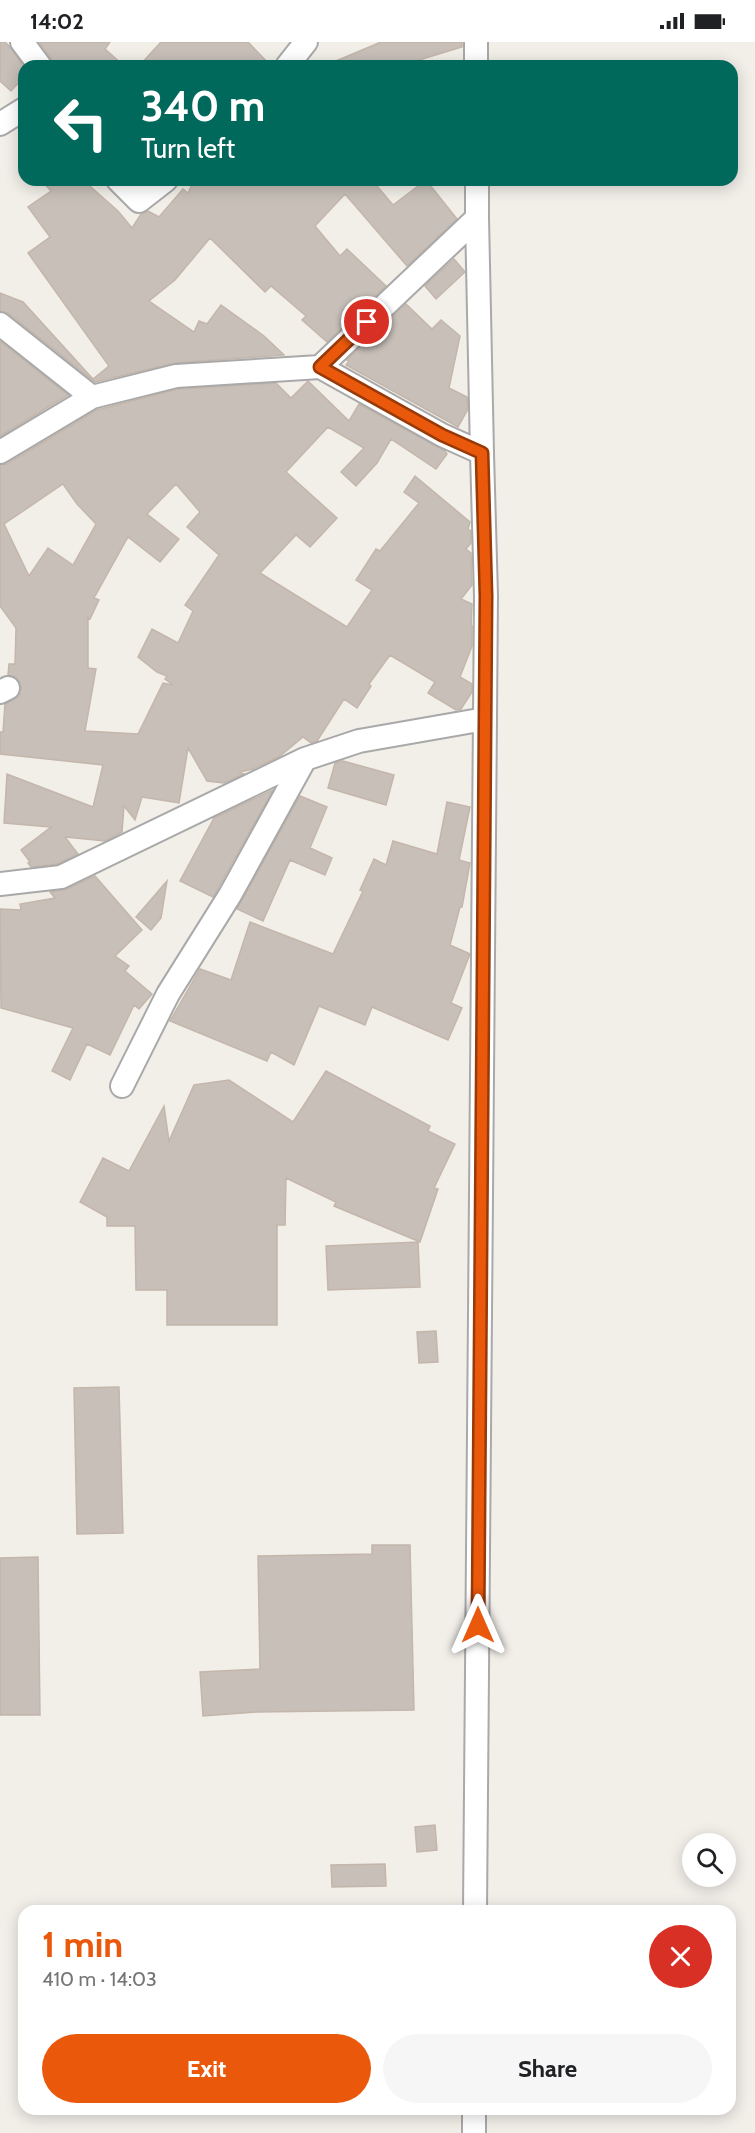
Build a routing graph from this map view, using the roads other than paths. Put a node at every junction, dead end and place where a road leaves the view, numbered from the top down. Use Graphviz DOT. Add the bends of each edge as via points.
graph roads {
  1 [pos="22,42"];
  2 [pos="306,42"];
  3 [pos="476,42"];
  4 [pos="36,60"];
  5 [pos="292,60"];
  6 [pos="476,60"];
  7 [pos="18,113"];
  8 [pos="0,124"];
  9 [pos="124,186"];
  10 [pos="158,186"];
  11 [pos="477,186"];
  12 [pos="477,218"];
  13 [pos="0,324"];
  14 [pos="320,367"];
  15 [pos="92,397"];
  16 [pos="0,452"];
  17 [pos="482,453"];
  18 [pos="485,719"];
  19 [pos="305,759"];
  20 [pos="0,884"];
  21 [pos="122,1086"];
  22 [pos="475,1905"];
  23 [pos="474,2115"];
  24 [pos="474,2133"];
  1 -- 4 [label="street"];
  2 -- 5 [label="street"];
  3 -- 6 [label="street"];
  7 -- 8 [label="street"];
  9 -- 10 [label="street" via="139,201"];
  11 -- 12 [label="street"];
  12 -- 14 [label="street"];
  12 -- 17 [label="street"];
  13 -- 15 [label="street"];
  14 -- 15 [label="street" via="176,376"];
  14 -- 17 [label="street"];
  15 -- 16 [label="street"];
  17 -- 18 [label="street"];
  18 -- 19 [label="street" via="359,741"];
  18 -- 22 [label="street"];
  19 -- 20 [label="street" via="61,877"];
  19 -- 21 [label="street" via="230,895 168,994"];
  23 -- 24 [label="street"];
}
